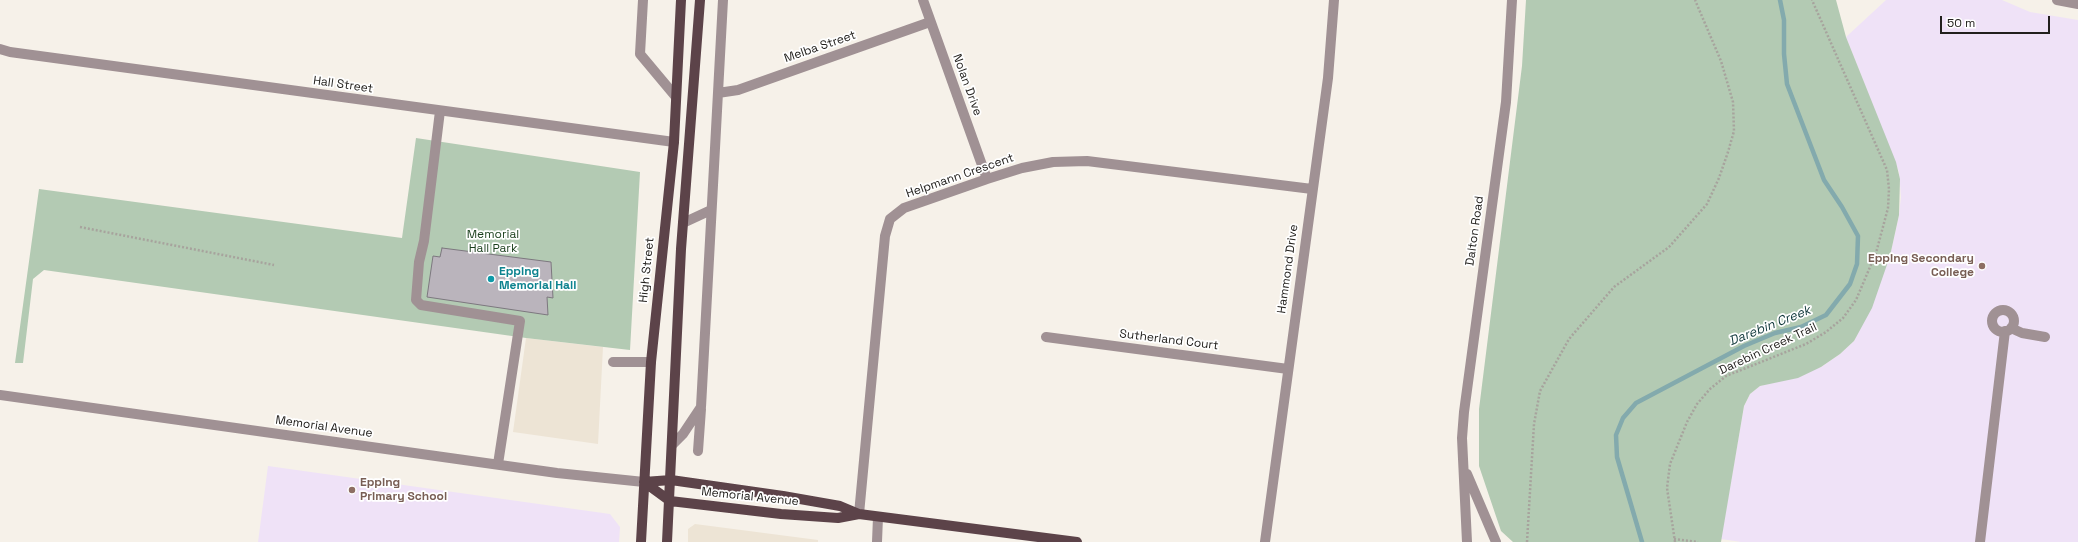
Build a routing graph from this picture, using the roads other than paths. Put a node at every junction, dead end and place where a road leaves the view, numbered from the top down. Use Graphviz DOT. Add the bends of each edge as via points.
graph roads {
  1 [pos="643,0"];
  2 [pos="681,0"];
  3 [pos="700,0"];
  4 [pos="723,0"];
  5 [pos="923,0"];
  6 [pos="1334,0"];
  7 [pos="1512,0"];
  8 [pos="2057,0"];
  9 [pos="2078,4"];
  10 [pos="930,22"];
  11 [pos="3,51"];
  12 [pos="718,93"];
  13 [pos="676,97"];
  14 [pos="440,111"];
  15 [pos="674,142"];
  16 [pos="987,179"];
  17 [pos="1312,189"];
  18 [pos="711,210"];
  19 [pos="683,223"];
  20 [pos="1046,337"];
  21 [pos="2045,337"];
  22 [pos="613,362"];
  23 [pos="651,362"];
  24 [pos="1288,369"];
  25 [pos="0,395"];
  26 [pos="701,406"];
  27 [pos="672,445"];
  28 [pos="698,451"];
  29 [pos="498,464"];
  30 [pos="1464,465"];
  31 [pos="671,480"];
  32 [pos="644,482"];
  33 [pos="670,501"];
  34 [pos="860,514"];
  35 [pos="878,517"];
  36 [pos="641,542"];
  37 [pos="667,542"];
  38 [pos="877,542"];
  39 [pos="1077,542"];
  40 [pos="1265,542"];
  41 [pos="1467,542"];
  42 [pos="1496,542"];
  43 [pos="1980,542"];
  1 -- 13 [label="street" via="640,54"];
  2 -- 13 [label="main road, High Street"];
  3 -- 19 [label="main road"];
  4 -- 12 [label="street"];
  5 -- 10 [label="street, Nolan Drive"];
  6 -- 17 [label="street, Hammond Drive" via="1329,71"];
  7 -- 30 [label="street, Dalton Road" via="1506,102 1464,412"];
  8 -- 9 [label="street"];
  10 -- 12 [label="street, Melba Street" via="738,90"];
  10 -- 16 [label="street, Nolan Drive"];
  11 -- 14 [label="street, Hall Street"];
  12 -- 18 [label="street"];
  13 -- 15 [label="main road, High Street"];
  14 -- 15 [label="street, Hall Street"];
  14 -- 29 [label="street" via="424,241 418,268 416,300 421,305 520,321"];
  15 -- 23 [label="main road, High Street"];
  16 -- 17 [label="street, Helpmann Crescent" via="1053,162 1087,161"];
  16 -- 34 [label="street, Helpmann Crescent" via="904,208 890,219 885,236"];
  17 -- 24 [label="street, Hammond Drive"];
  18 -- 19 [label="street"];
  18 -- 26 [label="street"];
  19 -- 27 [label="main road"];
  20 -- 24 [label="street, Sutherland Court"];
  21 -- 43 [label="street" via="2008,330"];
  22 -- 23 [label="street"];
  23 -- 32 [label="main road, High Street"];
  24 -- 40 [label="street, Hammond Drive"];
  25 -- 29 [label="street, Memorial Avenue"];
  26 -- 27 [label="street" via="684,434"];
  26 -- 28 [label="street"];
  27 -- 31 [label="main road"];
  29 -- 32 [label="street, Memorial Avenue"];
  30 -- 41 [label="street, Dalton Road"];
  30 -- 42 [label="street, Dalton Road"];
  31 -- 32 [label="main road, Memorial Avenue"];
  31 -- 33 [label="main road"];
  31 -- 34 [label="main road, Memorial Avenue" via="840,506"];
  32 -- 33 [label="main road, Memorial Avenue"];
  32 -- 36 [label="main road, High Street"];
  33 -- 34 [label="main road, Memorial Avenue" via="838,518"];
  33 -- 37 [label="main road"];
  34 -- 35 [label="main road, Memorial Avenue"];
  35 -- 38 [label="street"];
  35 -- 39 [label="main road, Memorial Avenue"];
}
